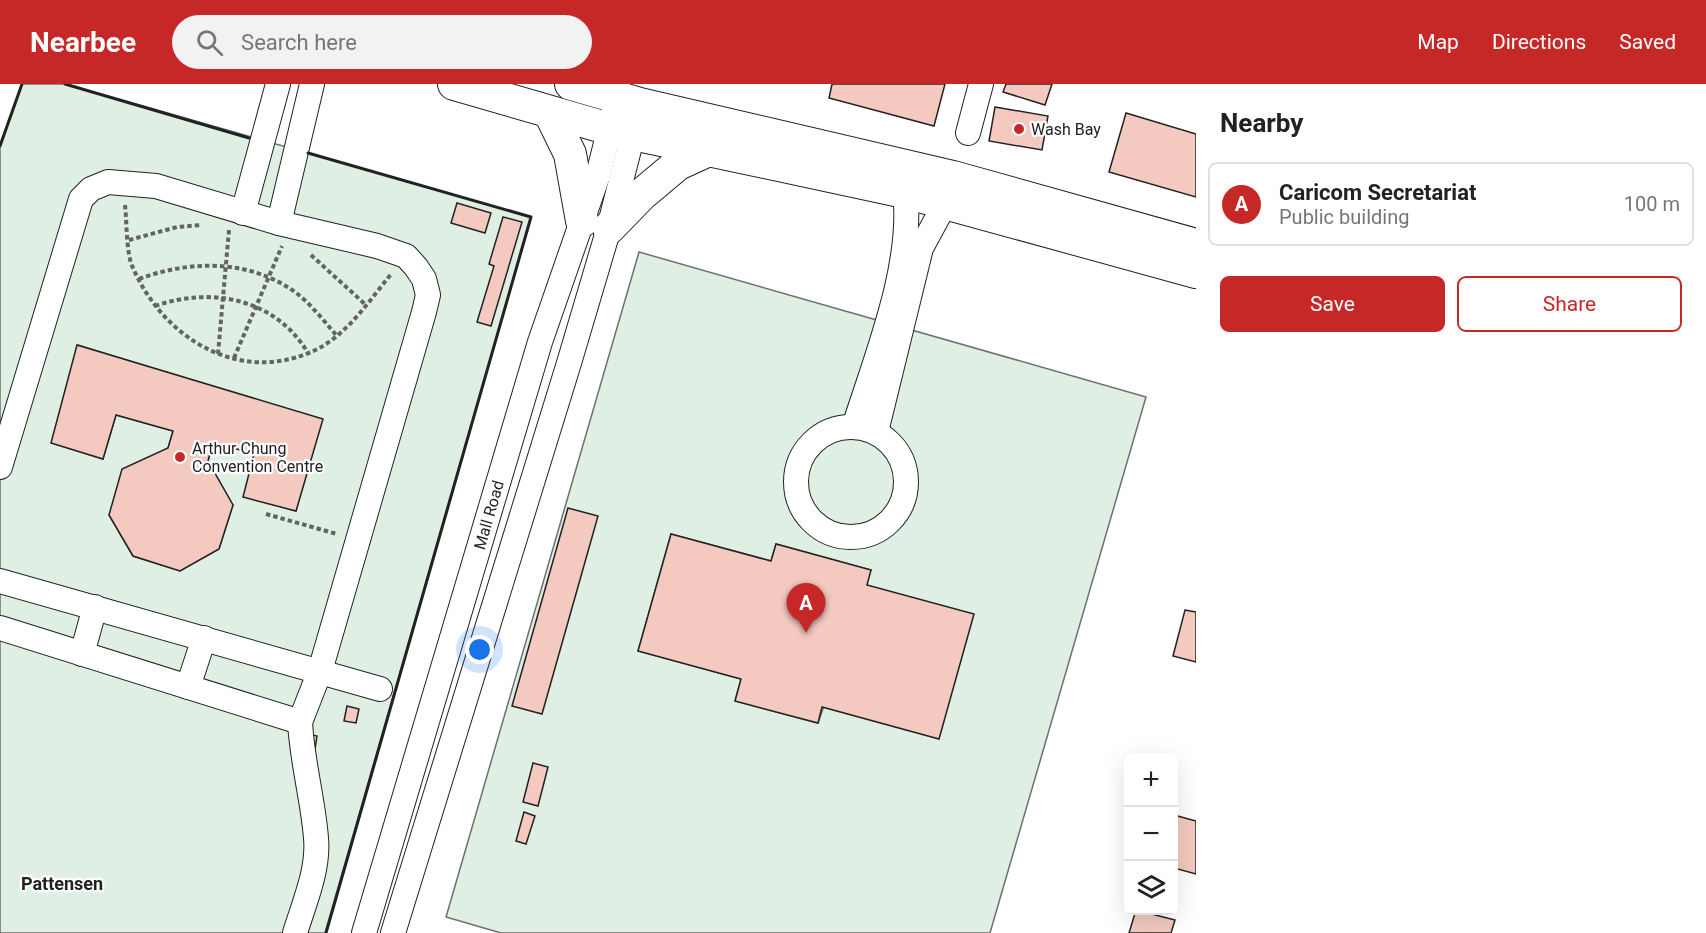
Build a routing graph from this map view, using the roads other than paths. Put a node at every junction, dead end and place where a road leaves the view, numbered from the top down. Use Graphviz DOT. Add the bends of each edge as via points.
graph roads {
  1 [pos="278,84"];
  2 [pos="312,84"];
  3 [pos="454,84"];
  4 [pos="571,84"];
  5 [pos="981,84"];
  6 [pos="630,94"];
  7 [pos="550,113"];
  8 [pos="622,131"];
  9 [pos="968,133"];
  10 [pos="711,149"];
  11 [pos="905,192"];
  12 [pos="946,202"];
  13 [pos="1058,220"];
  14 [pos="238,223"];
  15 [pos="596,224"];
  16 [pos="283,232"];
  17 [pos="1196,245"];
  18 [pos="1196,272"];
  19 [pos="865,430"];
  20 [pos="0,467"];
  21 [pos="0,581"];
  22 [pos="95,607"];
  23 [pos="0,628"];
  24 [pos="204,638"];
  25 [pos="82,654"];
  26 [pos="320,671"];
  27 [pos="188,687"];
  28 [pos="380,689"];
  29 [pos="300,722"];
  30 [pos="295,933"];
  31 [pos="364,933"];
  32 [pos="393,933"];
  1 -- 14 [label="street"];
  2 -- 16 [label="street"];
  3 -- 7 [label="main road"];
  4 -- 6 [label="main road"];
  5 -- 9 [label="street"];
  6 -- 8 [label="street, Mall Road"];
  6 -- 13 [label="main road" via="862,154"];
  7 -- 8 [label="main road"];
  7 -- 15 [label="main road"];
  8 -- 10 [label="main road"];
  8 -- 15 [label="street, Mall Road"];
  10 -- 11 [label="main road"];
  10 -- 15 [label="main road" via="678,164 641,195"];
  11 -- 12 [label="main road"];
  11 -- 19 [label="street" via="906,233"];
  12 -- 13 [label="main road"];
  12 -- 19 [label="street" via="921,248"];
  13 -- 17 [label="main road"];
  13 -- 18 [label="main road"];
  14 -- 16 [label="street"];
  14 -- 20 [label="street" via="156,186 108,182 91,189 81,199"];
  15 -- 31 [label="street, Mall Road" via="540,342"];
  15 -- 32 [label="street, Mall Road"];
  16 -- 26 [label="street" via="377,246 406,256 424,279 428,295"];
  19 -- 19 [label="street" via="891,443 902,458 906,494 899,511 871,535 835,535 818,527 805,514 797,497 800,461 810,445 825,434 839,428"];
  21 -- 22 [label="street"];
  22 -- 24 [label="street"];
  22 -- 25 [label="street"];
  23 -- 25 [label="street"];
  24 -- 26 [label="street"];
  24 -- 27 [label="street"];
  25 -- 27 [label="street"];
  26 -- 28 [label="street"];
  26 -- 29 [label="street"];
  27 -- 29 [label="street"];
  29 -- 30 [label="street" via="316,838 314,870"];
}
